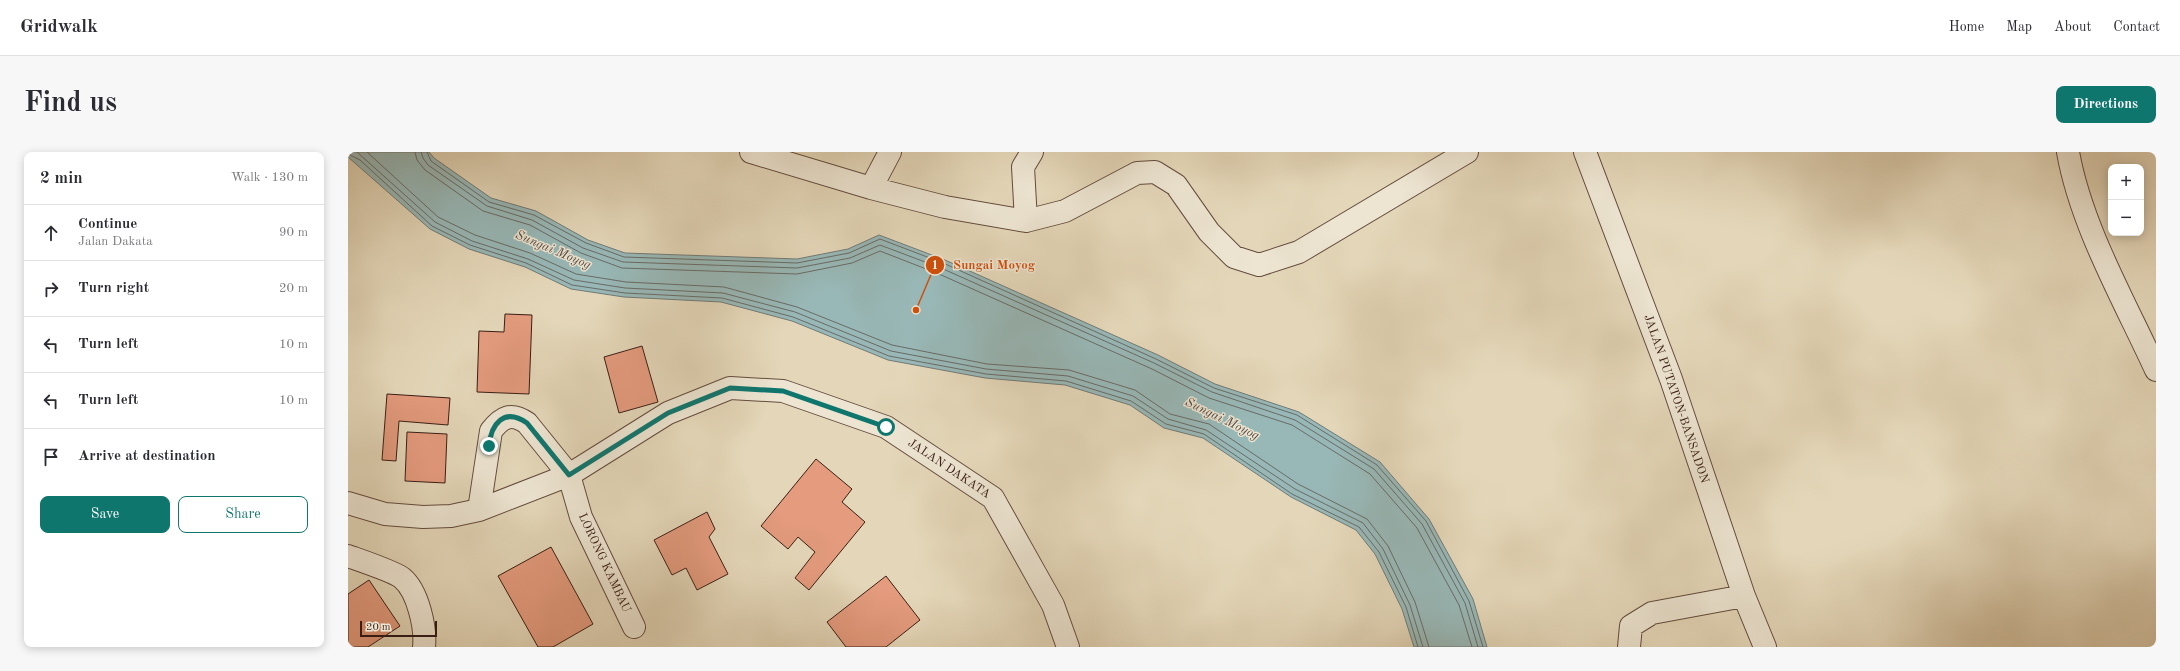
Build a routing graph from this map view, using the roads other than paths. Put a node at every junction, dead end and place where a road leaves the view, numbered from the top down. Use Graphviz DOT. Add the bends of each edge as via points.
graph roads {
  1 [pos="751,152"];
  2 [pos="890,152"];
  3 [pos="1032,152"];
  4 [pos="1467,152"];
  5 [pos="1586,152"];
  6 [pos="2068,152"];
  7 [pos="871,188"];
  8 [pos="1026,221"];
  9 [pos="2156,370"];
  10 [pos="569,475"];
  11 [pos="348,503"];
  12 [pos="479,510"];
  13 [pos="348,556"];
  14 [pos="1744,596"];
  15 [pos="634,627"];
  16 [pos="424,647"];
  17 [pos="1068,647"];
  18 [pos="1629,647"];
  19 [pos="1764,647"];
  1 -- 7 [label="street"];
  2 -- 7 [label="street"];
  3 -- 8 [label="street" via="1023,167"];
  4 -- 8 [label="street" via="1299,252 1259,265 1234,257 1208,232 1176,185 1155,172 1136,173 1065,211"];
  5 -- 14 [label="street, JALAN PUTATON-BANSADON" via="1671,379"];
  6 -- 9 [label="street" via="2080,199 2094,236"];
  7 -- 8 [label="street"];
  10 -- 12 [label="street, JALAN DAKATA"];
  10 -- 12 [label="street" via="527,423 519,417 506,417 491,431"];
  10 -- 15 [label="street, LORONG KAMBAU" via="581,517"];
  10 -- 17 [label="street, JALAN DAKATA" via="668,413 730,388 783,391 886,427 993,498 1053,605"];
  11 -- 12 [label="street, JALAN DAKATA" via="385,514 423,517 451,516"];
  13 -- 16 [label="street" via="402,578 415,597 425,634"];
  14 -- 18 [label="street" via="1652,613 1631,626"];
  14 -- 19 [label="street, JALAN PUTATON-BANSADON"];
}
